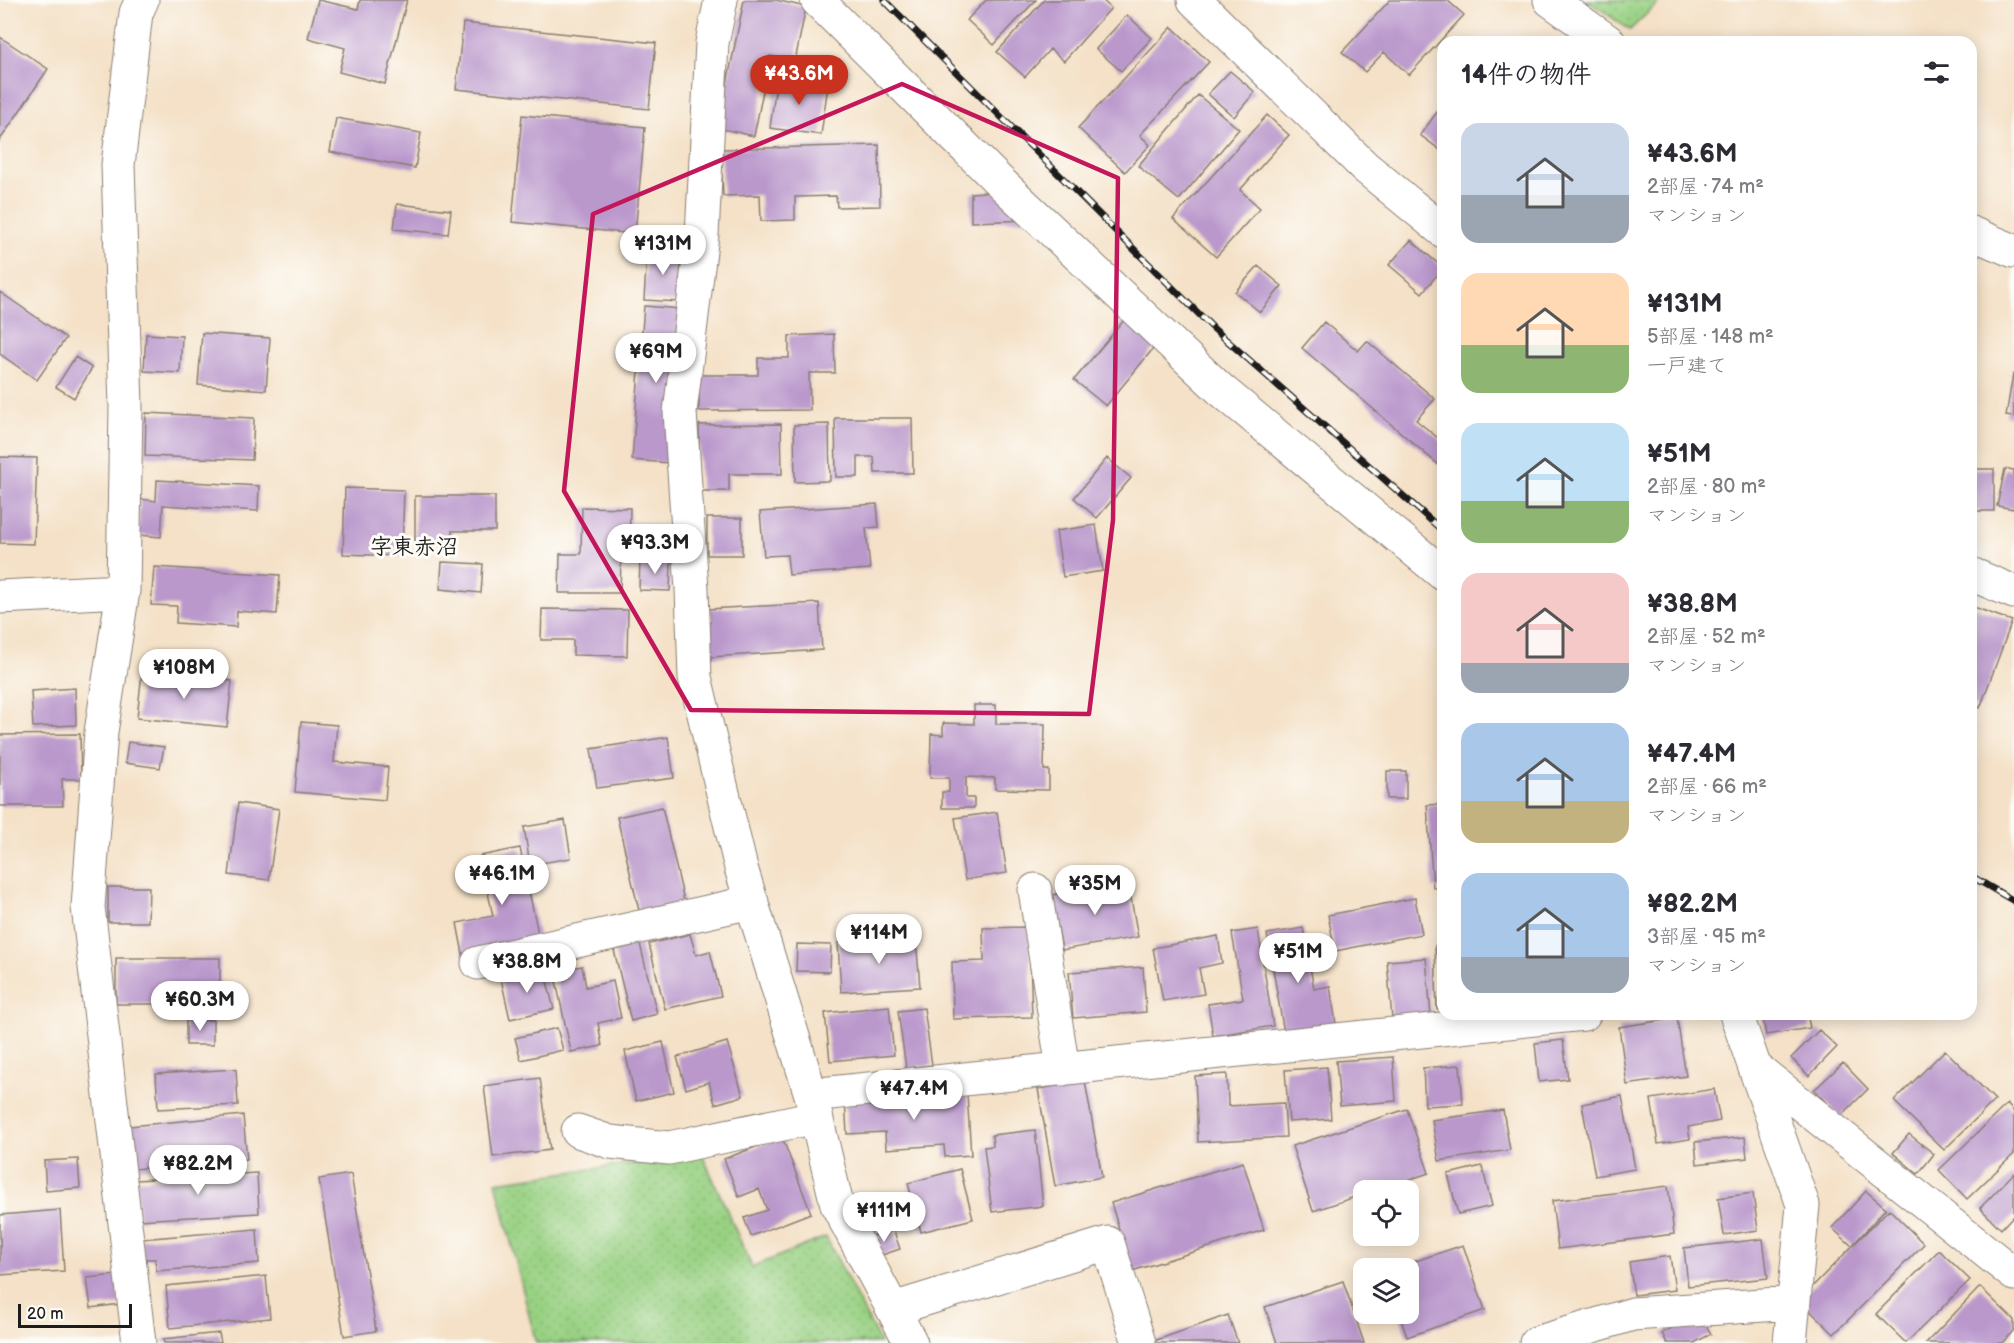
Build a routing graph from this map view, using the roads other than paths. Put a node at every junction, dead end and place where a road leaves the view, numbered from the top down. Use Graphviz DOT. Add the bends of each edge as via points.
graph roads {
  1 [pos="142,0"];
  2 [pos="722,0"];
  3 [pos="817,0"];
  4 [pos="1194,0"];
  5 [pos="1550,0"];
  6 [pos="1601,36"];
  7 [pos="1437,226"];
  8 [pos="1977,236"];
  9 [pos="2014,251"];
  10 [pos="1437,569"];
  11 [pos="1977,577"];
  12 [pos="123,591"];
  13 [pos="2014,592"];
  14 [pos="0,597"];
  15 [pos="1035,890"];
  16 [pos="752,902"];
  17 [pos="478,963"];
  18 [pos="1527,1020"];
  19 [pos="1738,1020"];
  20 [pos="1064,1069"];
  21 [pos="1757,1069"];
  22 [pos="814,1106"];
  23 [pos="578,1131"];
  24 [pos="2014,1274"];
  25 [pos="1792,1303"];
  26 [pos="893,1309"];
  27 [pos="139,1343"];
  28 [pos="911,1343"];
  29 [pos="1139,1343"];
  30 [pos="1536,1343"];
  31 [pos="1791,1343"];
  1 -- 12 [label="street" via="136,13 118,165 126,406"];
  2 -- 16 [label="street" via="712,43 702,235 680,412 694,677"];
  3 -- 10 [label="street" via="980,163 1220,389"];
  4 -- 7 [label="street" via="1365,167"];
  5 -- 6 [label="street"];
  8 -- 9 [label="street"];
  11 -- 13 [label="street"];
  12 -- 14 [label="street"];
  12 -- 27 [label="street" via="101,732 88,907"];
  15 -- 20 [label="street"];
  16 -- 17 [label="street"];
  16 -- 22 [label="street"];
  18 -- 20 [label="street"];
  19 -- 21 [label="street"];
  20 -- 22 [label="street"];
  21 -- 24 [label="street"];
  21 -- 25 [label="street" via="1803,1205"];
  22 -- 23 [label="street" via="669,1148 610,1142"];
  22 -- 26 [label="street" via="837,1205"];
  25 -- 30 [label="street" via="1633,1314"];
  25 -- 31 [label="street"];
  26 -- 28 [label="street"];
  26 -- 29 [label="street" via="1108,1243"];
}
